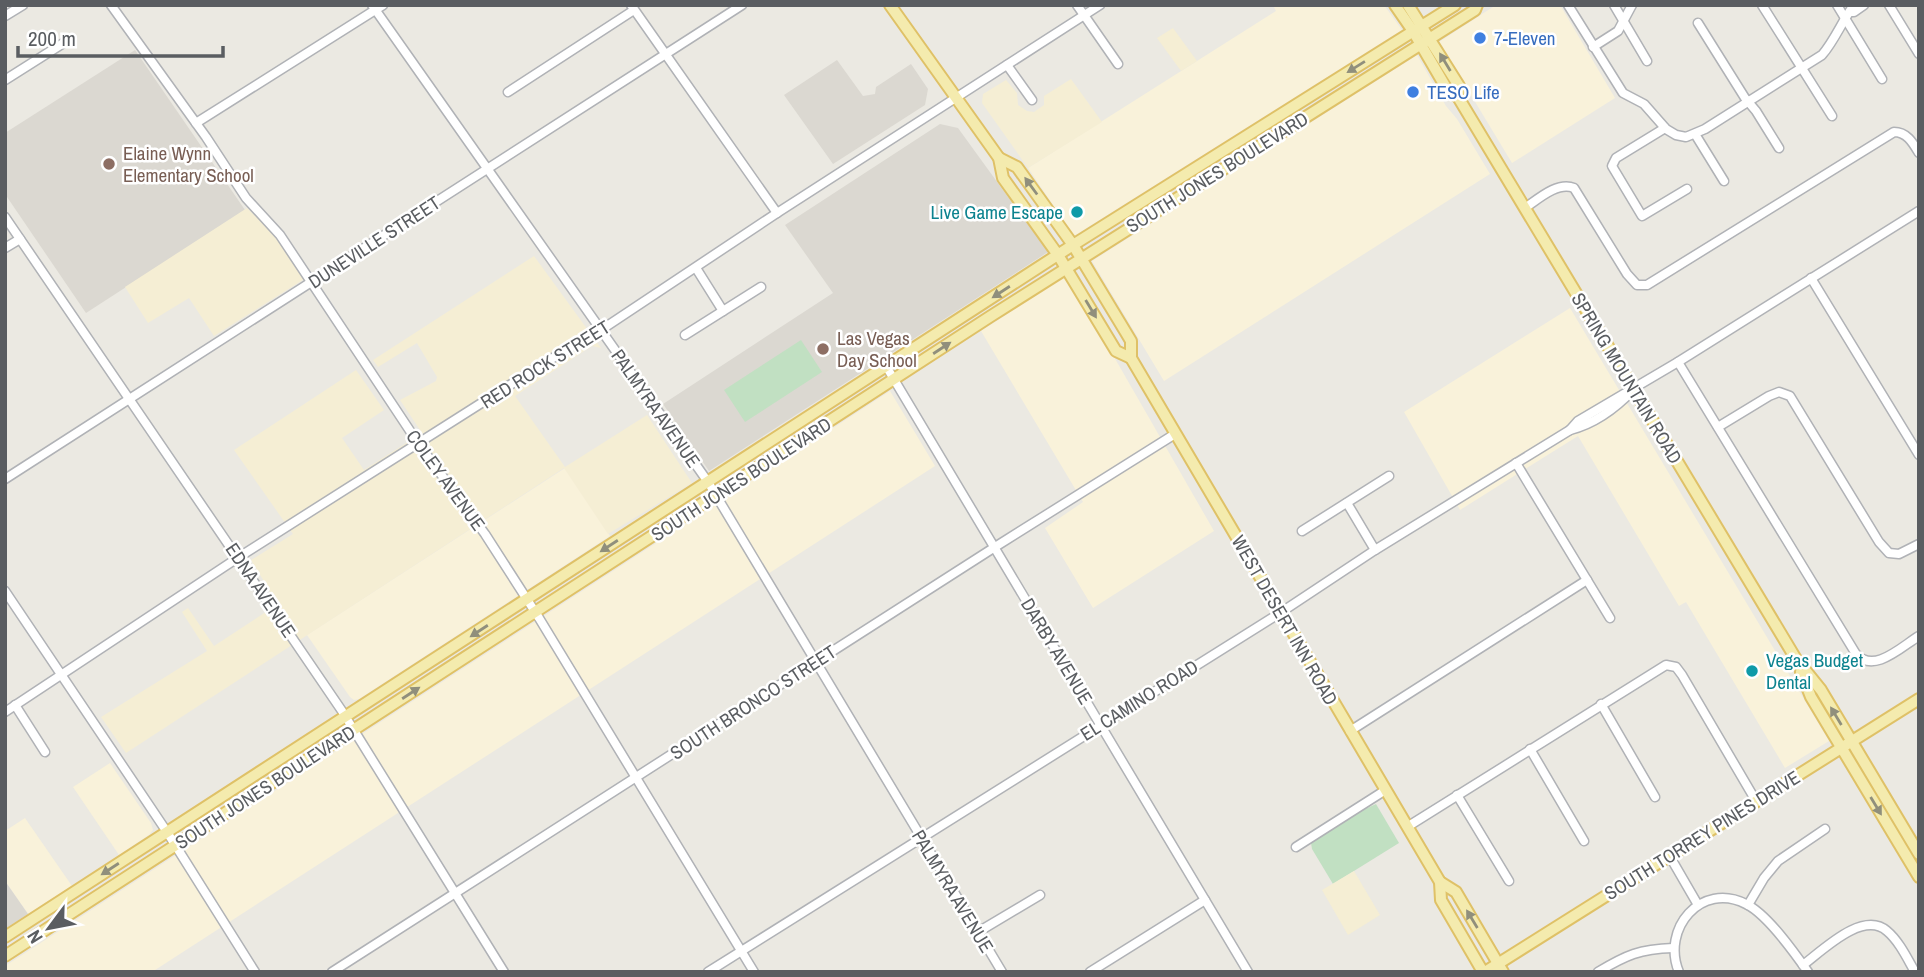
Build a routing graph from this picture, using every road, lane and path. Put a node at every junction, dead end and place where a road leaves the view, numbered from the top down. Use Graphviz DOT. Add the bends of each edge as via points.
graph roads {
  1 [pos="23,5"];
  2 [pos="111,5"];
  3 [pos="742,5"];
  4 [pos="890,5"];
  5 [pos="1077,5"];
  6 [pos="1100,5"];
  7 [pos="1395,5"];
  8 [pos="1408,5"];
  9 [pos="1455,5"];
  10 [pos="1477,5"];
  11 [pos="1568,5"];
  12 [pos="1614,5"];
  13 [pos="1632,5"];
  14 [pos="1762,5"];
  15 [pos="1837,5"];
  16 [pos="1864,5"];
  17 [pos="1889,5"];
  18 [pos="376,7"];
  19 [pos="633,7"];
  20 [pos="1849,11"];
  21 [pos="1084,15"];
  22 [pos="5,16"];
  23 [pos="1624,21"];
  24 [pos="1698,23"];
  25 [pos="1418,28"];
  26 [pos="1425,41"];
  27 [pos="65,42"];
  28 [pos="1593,47"];
  29 [pos="666,53"];
  30 [pos="1919,54"];
  31 [pos="1647,61"];
  32 [pos="1118,64"];
  33 [pos="1007,65"];
  34 [pos="1801,68"];
  35 [pos="1882,79"];
  36 [pos="5,80"];
  37 [pos="508,92"];
  38 [pos="956,98"];
  39 [pos="1032,100"];
  40 [pos="1749,103"];
  41 [pos="1832,116"];
  42 [pos="196,123"];
  43 [pos="1665,128"];
  44 [pos="1696,134"];
  45 [pos="1235,143"];
  46 [pos="1779,148"];
  47 [pos="1247,153"];
  48 [pos="1919,153"];
  49 [pos="999,158"];
  50 [pos="487,169"];
  51 [pos="1724,181"];
  52 [pos="1687,189"];
  53 [pos="1525,208"];
  54 [pos="1919,211"];
  55 [pos="777,213"];
  56 [pos="5,217"];
  57 [pos="20,239"];
  58 [pos="1073,245"];
  59 [pos="5,248"];
  60 [pos="1058,255"];
  61 [pos="1082,258"];
  62 [pos="696,268"];
  63 [pos="1066,268"];
  64 [pos="1811,278"];
  65 [pos="312,283"];
  66 [pos="761,287"];
  67 [pos="723,311"];
  68 [pos="601,330"];
  69 [pos="685,335"];
  70 [pos="1131,358"];
  71 [pos="1678,362"];
  72 [pos="886,366"];
  73 [pos="893,380"];
  74 [pos="1634,389"];
  75 [pos="130,399"];
  76 [pos="1718,427"];
  77 [pos="1175,434"];
  78 [pos="418,443"];
  79 [pos="1919,455"];
  80 [pos="1516,464"];
  81 [pos="1389,476"];
  82 [pos="5,479"];
  83 [pos="708,482"];
  84 [pos="715,496"];
  85 [pos="1347,503"];
  86 [pos="1302,531"];
  87 [pos="1919,544"];
  88 [pos="995,547"];
  89 [pos="1375,550"];
  90 [pos="239,557"];
  91 [pos="1587,580"];
  92 [pos="5,591"];
  93 [pos="527,600"];
  94 [pos="535,612"];
  95 [pos="1280,613"];
  96 [pos="1610,618"];
  97 [pos="1919,636"];
  98 [pos="817,662"];
  99 [pos="62,675"];
  100 [pos="1919,699"];
  101 [pos="15,705"];
  102 [pos="1601,705"];
  103 [pos="5,712"];
  104 [pos="346,717"];
  105 [pos="1100,724"];
  106 [pos="354,730"];
  107 [pos="1350,731"];
  108 [pos="1846,744"];
  109 [pos="1530,749"];
  110 [pos="45,751"];
  111 [pos="636,778"];
  112 [pos="1384,790"];
  113 [pos="1457,795"];
  114 [pos="1655,797"];
  115 [pos="1756,800"];
  116 [pos="1407,827"];
  117 [pos="1825,829"];
  118 [pos="167,832"];
  119 [pos="920,837"];
  120 [pos="1584,841"];
  121 [pos="176,845"];
  122 [pos="1296,847"];
  123 [pos="1919,854"];
  124 [pos="1669,855"];
  125 [pos="1919,877"];
  126 [pos="1509,881"];
  127 [pos="1440,882"];
  128 [pos="455,892"];
  129 [pos="1040,895"];
  130 [pos="1205,900"];
  131 [pos="1698,905"];
  132 [pos="1748,905"];
  133 [pos="978,932"];
  134 [pos="5,937"];
  135 [pos="1673,948"];
  136 [pos="741,950"];
  137 [pos="5,956"];
  138 [pos="1501,967"];
  139 [pos="1805,968"];
  140 [pos="255,972"];
  141 [pos="332,972"];
  142 [pos="504,972"];
  143 [pos="708,972"];
  144 [pos="754,972"];
  145 [pos="1002,972"];
  146 [pos="1090,972"];
  147 [pos="1248,972"];
  148 [pos="1484,972"];
  149 [pos="1598,972"];
  150 [pos="1679,972"];
  151 [pos="1915,972"];
  1 -- 22 [label="street"];
  2 -- 42 [label="street, COLEY AVENUE"];
  3 -- 29 [label="street, DUNEVILLE STREET"];
  4 -- 38 [label="main road, WEST DESERT INN ROAD"];
  5 -- 21 [label="street"];
  6 -- 21 [label="street, RED ROCK STREET"];
  7 -- 25 [label="main road, SPRING MOUNTAIN ROAD"];
  8 -- 25 [label="main road, SPRING MOUNTAIN ROAD"];
  9 -- 25 [label="main road, SOUTH JONES BOULEVARD"];
  10 -- 26 [label="main road, SOUTH JONES BOULEVARD"];
  11 -- 28 [label="street"];
  12 -- 23 [label="street"];
  13 -- 23 [label="street"];
  14 -- 34 [label="street"];
  15 -- 20 [label="street"];
  16 -- 20 [label="street"];
  17 -- 30 [label="street"];
  18 -- 42 [label="street"];
  18 -- 50 [label="street, PALMYRA AVENUE"];
  19 -- 29 [label="street"];
  19 -- 37 [label="street"];
  20 -- 34 [label="street" via="1828,48"];
  20 -- 35 [label="street"];
  21 -- 32 [label="street"];
  21 -- 33 [label="street, RED ROCK STREET"];
  23 -- 28 [label="street" via="1618,31"];
  23 -- 31 [label="street"];
  24 -- 40 [label="street"];
  25 -- 26 [label="main road, SPRING MOUNTAIN ROAD"];
  25 -- 45 [label="main road, SOUTH JONES BOULEVARD, one-way"];
  26 -- 47 [label="main road, SOUTH JONES BOULEVARD"];
  26 -- 53 [label="main road, SPRING MOUNTAIN ROAD" via="1448,91 1458,97"];
  27 -- 36 [label="street"];
  28 -- 43 [label="street" via="1623,93 1644,104"];
  29 -- 50 [label="street, DUNEVILLE STREET"];
  29 -- 55 [label="street"];
  33 -- 38 [label="street, RED ROCK STREET"];
  33 -- 39 [label="street"];
  34 -- 40 [label="street"];
  34 -- 41 [label="street"];
  38 -- 49 [label="main road, WEST DESERT INN ROAD"];
  38 -- 55 [label="street, RED ROCK STREET"];
  40 -- 44 [label="street"];
  40 -- 46 [label="street"];
  42 -- 65 [label="street, COLEY AVENUE" via="246,198 280,235"];
  43 -- 44 [label="street" via="1676,135"];
  43 -- 52 [label="street" via="1616,158 1612,166 1642,216"];
  44 -- 51 [label="street"];
  45 -- 47 [label="main road"];
  45 -- 58 [label="main road, SOUTH JONES BOULEVARD"];
  47 -- 61 [label="main road, SOUTH JONES BOULEVARD"];
  48 -- 53 [label="street" via="1910,139 1894,132 1642,286 1627,274 1574,188 1565,185 1552,190"];
  58 -- 49 [label="main road, WEST DESERT INN ROAD, one-way" via="1017,167"];
  49 -- 60 [label="main road, WEST DESERT INN ROAD" via="1003,178"];
  50 -- 65 [label="street, DUNEVILLE STREET"];
  50 -- 68 [label="street, PALMYRA AVENUE"];
  53 -- 74 [label="main road, SPRING MOUNTAIN ROAD"];
  54 -- 64 [label="street, EL CAMINO ROAD"];
  55 -- 62 [label="street, RED ROCK STREET"];
  56 -- 57 [label="street, EDNA AVENUE"];
  57 -- 59 [label="street"];
  57 -- 75 [label="street, EDNA AVENUE"];
  58 -- 60 [label="main road, SOUTH JONES BOULEVARD"];
  58 -- 61 [label="main road, WEST DESERT INN ROAD"];
  60 -- 63 [label="main road, WEST DESERT INN ROAD"];
  60 -- 72 [label="main road, SOUTH JONES BOULEVARD, one-way"];
  61 -- 63 [label="main road, SOUTH JONES BOULEVARD"];
  61 -- 70 [label="main road, WEST DESERT INN ROAD" via="1131,341"];
  62 -- 67 [label="street"];
  62 -- 68 [label="street, RED ROCK STREET"];
  63 -- 70 [label="main road, WEST DESERT INN ROAD, one-way" via="1116,351"];
  73 -- 63 [label="main road, SOUTH JONES BOULEVARD, one-way"];
  64 -- 71 [label="street, EL CAMINO ROAD"];
  64 -- 79 [label="street"];
  65 -- 75 [label="street, DUNEVILLE STREET"];
  65 -- 78 [label="street, COLEY AVENUE"];
  66 -- 67 [label="street"];
  67 -- 69 [label="street"];
  68 -- 78 [label="street, RED ROCK STREET"];
  68 -- 83 [label="street, PALMYRA AVENUE"];
  70 -- 77 [label="main road, WEST DESERT INN ROAD"];
  71 -- 74 [label="street, EL CAMINO ROAD"];
  71 -- 76 [label="street"];
  72 -- 73 [label="street, DARBY AVENUE"];
  72 -- 83 [label="main road, SOUTH JONES BOULEVARD"];
  73 -- 84 [label="main road, SOUTH JONES BOULEVARD"];
  73 -- 88 [label="street, DARBY AVENUE"];
  74 -- 80 [label="street, EL CAMINO ROAD" via="1622,402"];
  74 -- 108 [label="main road, SPRING MOUNTAIN ROAD" via="1796,659 1811,697"];
  75 -- 82 [label="street, DUNEVILLE STREET"];
  75 -- 90 [label="street, EDNA AVENUE"];
  76 -- 87 [label="street" via="1769,396 1790,396 1879,542 1894,555"];
  76 -- 97 [label="street" via="1856,654 1868,663 1879,660"];
  77 -- 88 [label="street, SOUTH BRONCO STREET"];
  77 -- 95 [label="main road, WEST DESERT INN ROAD"];
  78 -- 90 [label="street, RED ROCK STREET"];
  78 -- 93 [label="street, COLEY AVENUE"];
  80 -- 89 [label="street, EL CAMINO ROAD"];
  80 -- 91 [label="street"];
  81 -- 85 [label="street"];
  83 -- 84 [label="street, PALMYRA AVENUE"];
  83 -- 93 [label="main road, SOUTH JONES BOULEVARD, one-way"];
  84 -- 94 [label="main road, SOUTH JONES BOULEVARD"];
  84 -- 98 [label="street, PALMYRA AVENUE"];
  85 -- 86 [label="street"];
  85 -- 89 [label="street"];
  88 -- 98 [label="street, SOUTH BRONCO STREET"];
  88 -- 105 [label="street, DARBY AVENUE"];
  89 -- 95 [label="street, EL CAMINO ROAD"];
  90 -- 99 [label="street, RED ROCK STREET"];
  90 -- 104 [label="street, EDNA AVENUE"];
  91 -- 96 [label="street"];
  91 -- 107 [label="street"];
  92 -- 99 [label="street"];
  93 -- 94 [label="street, COLEY AVENUE"];
  93 -- 104 [label="main road, SOUTH JONES BOULEVARD, one-way"];
  106 -- 94 [label="main road, SOUTH JONES BOULEVARD, one-way"];
  94 -- 111 [label="street, COLEY AVENUE"];
  95 -- 105 [label="street, EL CAMINO ROAD"];
  95 -- 107 [label="main road, WEST DESERT INN ROAD"];
  98 -- 111 [label="street, SOUTH BRONCO STREET"];
  98 -- 119 [label="street, PALMYRA AVENUE"];
  99 -- 101 [label="street, RED ROCK STREET"];
  99 -- 118 [label="street"];
  100 -- 108 [label="main road, SOUTH TORREY PINES DRIVE"];
  101 -- 103 [label="street, RED ROCK STREET"];
  101 -- 110 [label="street"];
  102 -- 109 [label="street"];
  102 -- 114 [label="street"];
  102 -- 115 [label="street" via="1658,668 1672,665"];
  104 -- 106 [label="street, EDNA AVENUE"];
  104 -- 118 [label="main road, SOUTH JONES BOULEVARD"];
  105 -- 119 [label="street, EL CAMINO ROAD"];
  105 -- 130 [label="street, DARBY AVENUE"];
  106 -- 121 [label="main road, SOUTH JONES BOULEVARD"];
  106 -- 128 [label="street, EDNA AVENUE"];
  107 -- 112 [label="main road, WEST DESERT INN ROAD"];
  108 -- 115 [label="main road, SOUTH TORREY PINES DRIVE"];
  108 -- 123 [label="main road, SPRING MOUNTAIN ROAD"];
  108 -- 125 [label="main road, SPRING MOUNTAIN ROAD, one-way"];
  109 -- 113 [label="street"];
  109 -- 120 [label="street"];
  111 -- 128 [label="street, SOUTH BRONCO STREET"];
  111 -- 136 [label="street, COLEY AVENUE"];
  112 -- 116 [label="main road, WEST DESERT INN ROAD"];
  112 -- 122 [label="street"];
  113 -- 116 [label="street"];
  113 -- 126 [label="street"];
  115 -- 124 [label="main road, SOUTH TORREY PINES DRIVE"];
  116 -- 127 [label="main road, WEST DESERT INN ROAD"];
  117 -- 132 [label="street" via="1778,861"];
  118 -- 121 [label="street"];
  118 -- 134 [label="main road, SOUTH JONES BOULEVARD, one-way"];
  119 -- 133 [label="street, PALMYRA AVENUE"];
  119 -- 136 [label="street, EL CAMINO ROAD"];
  121 -- 137 [label="main road, SOUTH JONES BOULEVARD"];
  121 -- 140 [label="street"];
  124 -- 131 [label="street"];
  124 -- 138 [label="main road, SOUTH TORREY PINES DRIVE"];
  138 -- 127 [label="main road, WEST DESERT INN ROAD, one-way" via="1456,892"];
  127 -- 148 [label="main road, WEST DESERT INN ROAD" via="1440,900"];
  128 -- 141 [label="street, SOUTH BRONCO STREET"];
  128 -- 142 [label="street, EDNA AVENUE"];
  129 -- 133 [label="street"];
  130 -- 146 [label="street"];
  130 -- 147 [label="street, DARBY AVENUE"];
  131 -- 132 [label="street" via="1715,899"];
  131 -- 135 [label="street" via="1686,916"];
  132 -- 139 [label="street"];
  133 -- 145 [label="street, PALMYRA AVENUE"];
  135 -- 149 [label="street" via="1640,950"];
  135 -- 150 [label="street"];
  136 -- 143 [label="street, EL CAMINO ROAD"];
  136 -- 144 [label="street, COLEY AVENUE"];
  138 -- 148 [label="main road, SOUTH TORREY PINES DRIVE"];
  139 -- 151 [label="street" via="1850,930 1872,924 1895,939"];
}
